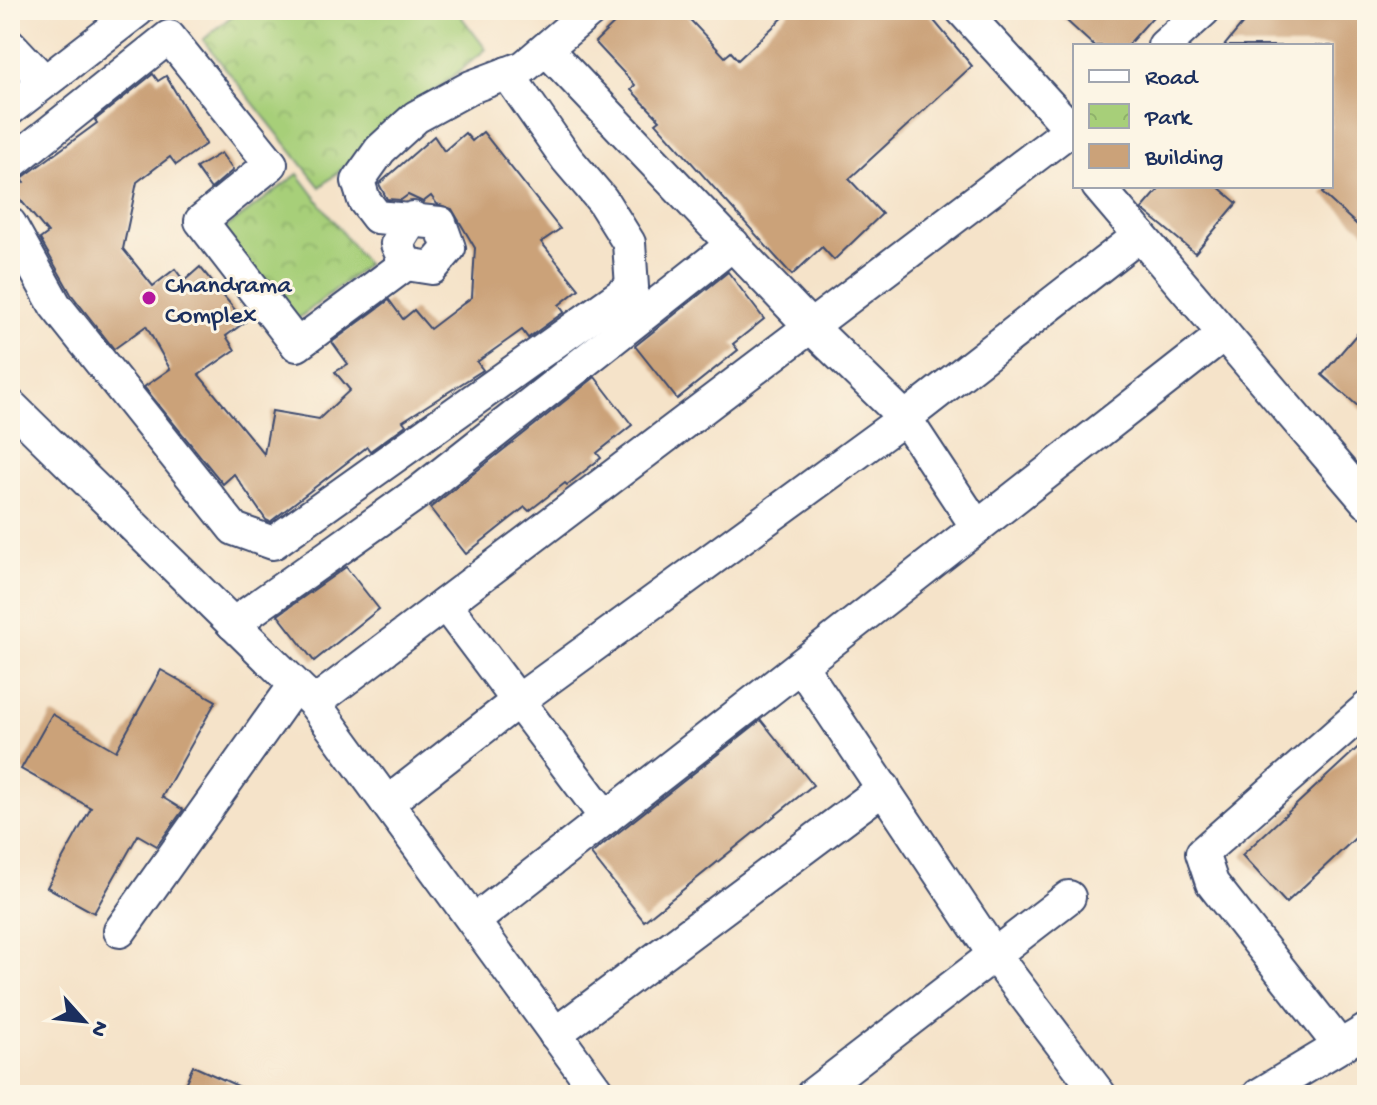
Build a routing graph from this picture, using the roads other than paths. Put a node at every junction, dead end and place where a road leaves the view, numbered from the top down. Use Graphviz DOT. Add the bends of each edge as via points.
graph roads {
  1 [pos="138,10"];
  2 [pos="591,10"];
  3 [pos="962,10"];
  4 [pos="1204,10"];
  5 [pos="1166,44"];
  6 [pos="10,45"];
  7 [pos="546,49"];
  8 [pos="507,73"];
  9 [pos="44,81"];
  10 [pos="10,109"];
  11 [pos="1070,139"];
  12 [pos="10,164"];
  13 [pos="1100,188"];
  14 [pos="413,218"];
  15 [pos="10,224"];
  16 [pos="1140,235"];
  17 [pos="733,244"];
  18 [pos="406,264"];
  19 [pos="811,327"];
  20 [pos="1224,334"];
  21 [pos="10,405"];
  22 [pos="905,418"];
  23 [pos="1367,503"];
  24 [pos="977,527"];
  25 [pos="445,604"];
  26 [pos="233,624"];
  27 [pos="801,666"];
  28 [pos="304,694"];
  29 [pos="519,700"];
  30 [pos="1367,708"];
  31 [pos="884,788"];
  32 [pos="387,803"];
  33 [pos="606,818"];
  34 [pos="1069,897"];
  35 [pos="474,921"];
  36 [pos="120,931"];
  37 [pos="995,956"];
  38 [pos="1367,1030"];
  39 [pos="555,1034"];
  40 [pos="1339,1045"];
  41 [pos="600,1095"];
  42 [pos="812,1095"];
  43 [pos="1100,1095"];
  44 [pos="1259,1095"];
  1 -- 9 [label="street"];
  2 -- 7 [label="street"];
  3 -- 11 [label="street"];
  4 -- 5 [label="street"];
  6 -- 9 [label="street"];
  7 -- 8 [label="street"];
  7 -- 17 [label="street"];
  8 -- 14 [label="street" via="416,117 380,150 358,181 377,217"];
  8 -- 15 [label="street" via="629,243 632,287 273,543 234,529 55,305"];
  9 -- 10 [label="street"];
  11 -- 19 [label="street"];
  12 -- 18 [label="street" via="169,37 271,164 201,221 297,345"];
  13 -- 16 [label="street"];
  14 -- 18 [label="street" via="397,244"];
  14 -- 18 [label="street" via="440,223 449,248 432,268"];
  16 -- 20 [label="street"];
  16 -- 22 [label="street"];
  17 -- 19 [label="street"];
  17 -- 26 [label="street" via="419,492"];
  19 -- 22 [label="street"];
  19 -- 25 [label="street"];
  20 -- 23 [label="street"];
  20 -- 24 [label="street"];
  21 -- 26 [label="street"];
  22 -- 24 [label="street"];
  22 -- 29 [label="street"];
  24 -- 27 [label="street"];
  25 -- 28 [label="street"];
  25 -- 29 [label="street"];
  26 -- 28 [label="street"];
  27 -- 31 [label="street"];
  27 -- 33 [label="street"];
  28 -- 32 [label="street"];
  28 -- 36 [label="street"];
  29 -- 32 [label="street"];
  29 -- 33 [label="street"];
  30 -- 40 [label="street" via="1202,853 1212,883"];
  31 -- 37 [label="street"];
  31 -- 39 [label="street"];
  32 -- 35 [label="street"];
  33 -- 35 [label="street"];
  34 -- 37 [label="street"];
  35 -- 39 [label="street"];
  37 -- 42 [label="street"];
  37 -- 43 [label="street"];
  38 -- 40 [label="street"];
  39 -- 41 [label="street"];
  40 -- 44 [label="street"];
}
